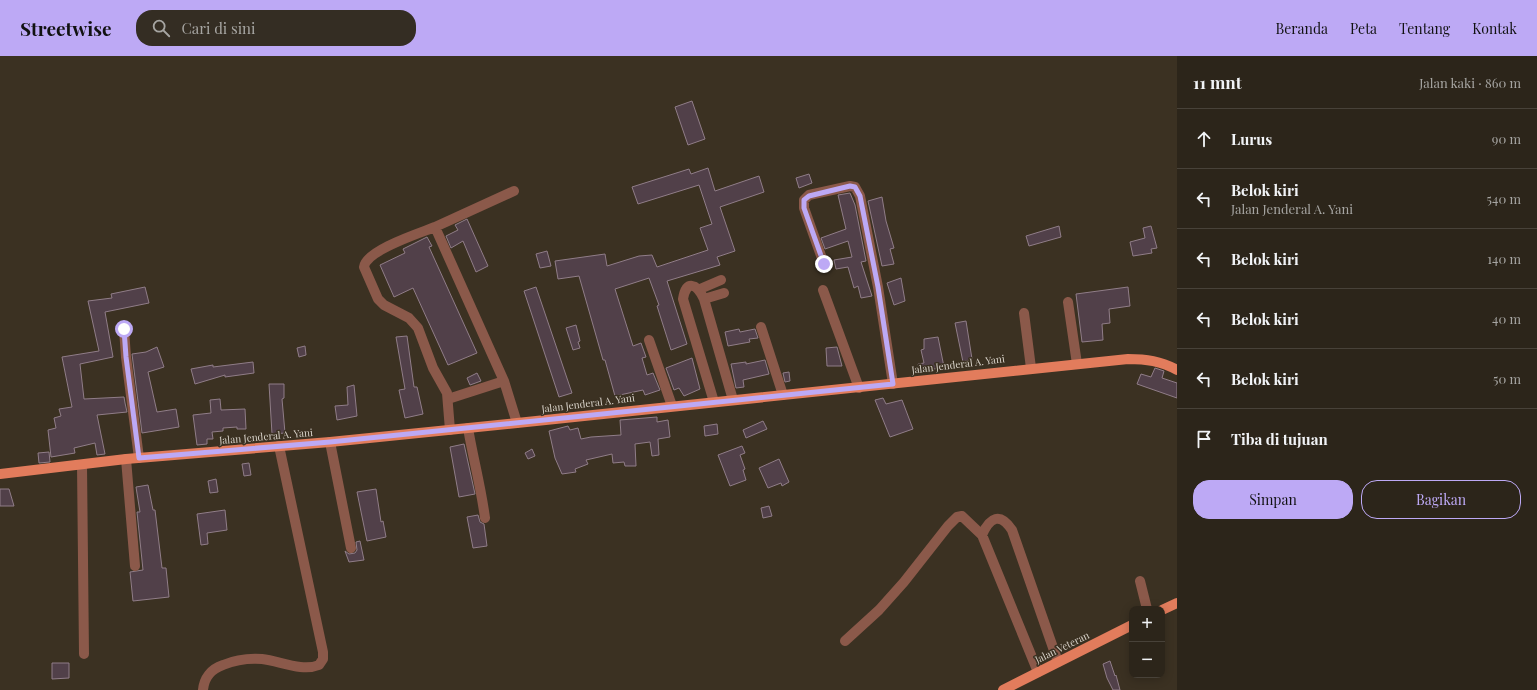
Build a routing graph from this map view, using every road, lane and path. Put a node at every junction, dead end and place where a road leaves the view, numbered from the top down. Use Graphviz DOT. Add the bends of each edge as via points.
graph roads {
  1 [pos="514,191"];
  2 [pos="435,227"];
  3 [pos="824,264"];
  4 [pos="721,280"];
  5 [pos="700,289"];
  6 [pos="823,290"];
  7 [pos="724,293"];
  8 [pos="704,299"];
  9 [pos="1068,302"];
  10 [pos="1024,313"];
  11 [pos="761,327"];
  12 [pos="124,329"];
  13 [pos="649,340"];
  14 [pos="1077,364"];
  15 [pos="1030,368"];
  16 [pos="1177,370"];
  17 [pos="504,381"];
  18 [pos="893,384"];
  19 [pos="859,388"];
  20 [pos="783,395"];
  21 [pos="448,399"];
  22 [pos="733,400"];
  23 [pos="714,402"];
  24 [pos="672,406"];
  25 [pos="517,423"];
  26 [pos="468,428"];
  27 [pos="450,430"];
  28 [pos="330,442"];
  29 [pos="279,446"];
  30 [pos="139,458"];
  31 [pos="126,459"];
  32 [pos="82,465"];
  33 [pos="0,474"];
  34 [pos="485,518"];
  35 [pos="982,535"];
  36 [pos="351,548"];
  37 [pos="135,566"];
  38 [pos="1140,581"];
  39 [pos="1177,603"];
  40 [pos="1146,606"];
  41 [pos="1165,609"];
  42 [pos="1129,626"];
  43 [pos="845,641"];
  44 [pos="84,654"];
  45 [pos="1058,662"];
  46 [pos="1038,672"];
  47 [pos="203,690"];
  48 [pos="1003,690"];
  1 -- 2 [label="street"];
  2 -- 17 [label="street"];
  2 -- 21 [label="street" via="370,256 364,267 378,299 409,318 418,328"];
  3 -- 18 [label="street" via="804,208 804,200 816,194 855,187 860,196 878,287"];
  4 -- 5 [label="street"];
  5 -- 8 [label="street"];
  5 -- 23 [label="street" via="690,286 683,299"];
  6 -- 19 [label="street"];
  7 -- 8 [label="street"];
  8 -- 22 [label="street"];
  9 -- 14 [label="street"];
  10 -- 15 [label="street"];
  11 -- 20 [label="street"];
  12 -- 30 [label="street"];
  13 -- 24 [label="street"];
  14 -- 15 [label="main road, Jalan Jenderal A. Yani"];
  14 -- 16 [label="main road, Jalan Jenderal A. Yani" via="1145,359 1164,363"];
  15 -- 18 [label="main road, Jalan Jenderal A. Yani"];
  17 -- 21 [label="street"];
  17 -- 25 [label="street"];
  18 -- 19 [label="main road, Jalan Jenderal A. Yani"];
  19 -- 20 [label="main road, Jalan Jenderal A. Yani"];
  20 -- 22 [label="main road, Jalan Jenderal A. Yani"];
  21 -- 27 [label="street"];
  22 -- 23 [label="main road, Jalan Jenderal A. Yani"];
  23 -- 24 [label="main road, Jalan Jenderal A. Yani"];
  24 -- 25 [label="main road, Jalan Jenderal A. Yani"];
  25 -- 26 [label="main road, Jalan Jenderal A. Yani"];
  26 -- 27 [label="main road, Jalan Jenderal A. Yani"];
  26 -- 34 [label="street"];
  27 -- 28 [label="main road, Jalan Jenderal A. Yani"];
  28 -- 29 [label="main road, Jalan Jenderal A. Yani"];
  28 -- 36 [label="street"];
  29 -- 30 [label="main road, Jalan Jenderal A. Yani"];
  29 -- 47 [label="street" via="323,659 319,665 311,668 261,659 236,660 217,667 208,675"];
  30 -- 31 [label="main road, Jalan Jenderal A. Yani"];
  31 -- 32 [label="main road, Jalan Jenderal A. Yani"];
  31 -- 37 [label="street"];
  32 -- 33 [label="main road, Jalan Jenderal A. Yani"];
  32 -- 44 [label="street"];
  35 -- 43 [label="street" via="962,516 953,520 899,588"];
  35 -- 45 [label="street" via="987,524 1000,518 1012,530"];
  35 -- 46 [label="street"];
  38 -- 40 [label="street"];
  39 -- 41 [label="main road"];
  42 -- 45 [label="main road, Jalan Veteran"];
  45 -- 46 [label="main road, Jalan Veteran"];
  46 -- 48 [label="main road, Jalan Veteran"];
}
